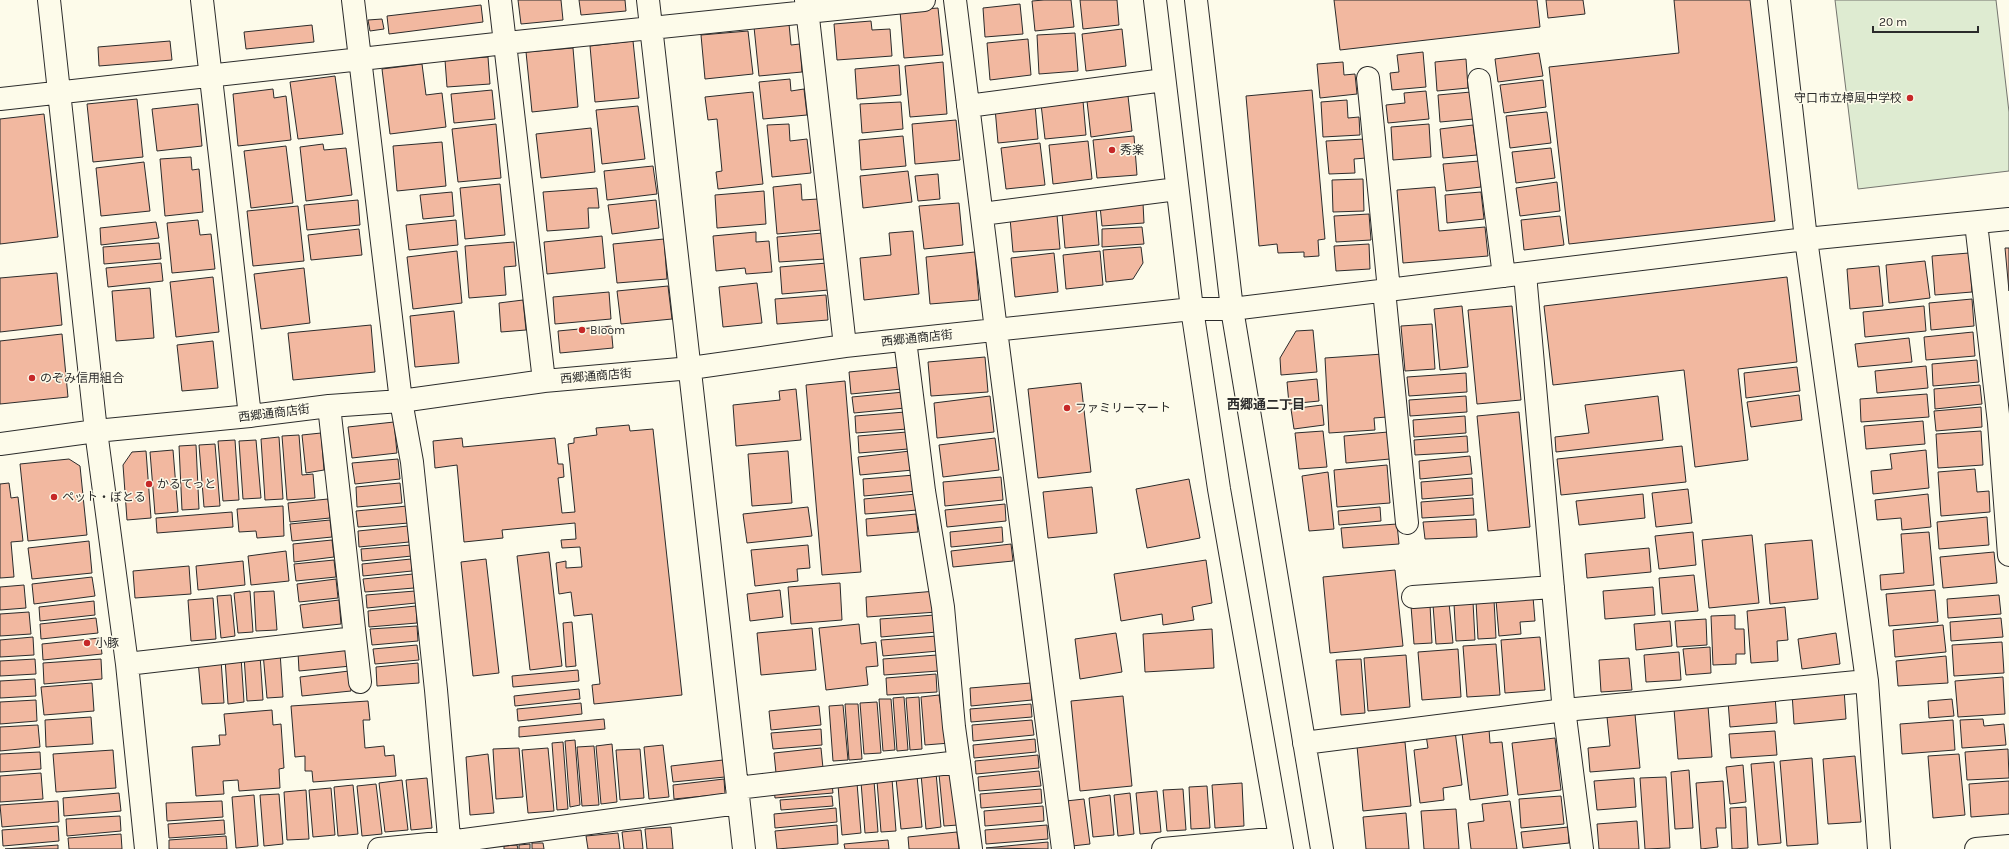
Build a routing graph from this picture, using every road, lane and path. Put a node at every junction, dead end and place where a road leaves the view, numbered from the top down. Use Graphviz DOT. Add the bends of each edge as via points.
graph roads {
  1 [pos="49,0"];
  2 [pos="202,0"];
  3 [pos="353,0"];
  4 [pos="500,0"];
  5 [pos="648,0"];
  6 [pos="924,0"];
  7 [pos="955,0"];
  8 [pos="1155,0"];
  9 [pos="1196,0"];
  10 [pos="1779,0"];
  11 [pos="807,5"];
  12 [pos="651,28"];
  13 [pos="505,42"];
  14 [pos="359,59"];
  15 [pos="211,76"];
  16 [pos="1368,78"];
  17 [pos="1164,80"];
  18 [pos="1479,80"];
  19 [pos="60,93"];
  20 [pos="0,99"];
  21 [pos="968,106"];
  22 [pos="1177,189"];
  23 [pos="982,214"];
  24 [pos="2009,220"];
  25 [pos="1976,223"];
  26 [pos="1806,239"];
  27 [pos="1514,275"];
  28 [pos="1387,290"];
  29 [pos="1192,309"];
  30 [pos="1232,309"];
  31 [pos="996,330"];
  32 [pos="905,340"];
  33 [pos="844,346"];
  34 [pos="691,368"];
  35 [pos="544,381"];
  36 [pos="401,401"];
  37 [pos="329,406"];
  38 [pos="250,416"];
  39 [pos="96,431"];
  40 [pos="0,444"];
  41 [pos="1407,523"];
  42 [pos="2009,555"];
  43 [pos="1553,587"];
  44 [pos="1413,597"];
  45 [pos="355,638"];
  46 [pos="127,664"];
  47 [pos="1867,681"];
  48 [pos="360,682"];
  49 [pos="1565,710"];
  50 [pos="1304,743"];
  51 [pos="959,762"];
  52 [pos="738,796"];
  53 [pos="1281,844"];
  54 [pos="450,845"];
  55 [pos="2009,846"];
  56 [pos="146,849"];
  57 [pos="379,849"];
  58 [pos="744,849"];
  59 [pos="971,849"];
  60 [pos="1063,849"];
  61 [pos="1164,849"];
  62 [pos="1322,849"];
  63 [pos="1582,849"];
  64 [pos="1879,849"];
  65 [pos="1976,849"];
  1 -- 19 [label="street"];
  2 -- 15 [label="street"];
  3 -- 14 [label="street"];
  4 -- 13 [label="street"];
  5 -- 12 [label="street"];
  6 -- 11 [label="street"];
  7 -- 21 [label="street"];
  8 -- 17 [label="street"];
  9 -- 30 [label="street"];
  10 -- 26 [label="street"];
  11 -- 12 [label="street"];
  11 -- 33 [label="street"];
  12 -- 13 [label="street"];
  12 -- 34 [label="street"];
  13 -- 14 [label="street"];
  13 -- 35 [label="street"];
  14 -- 15 [label="street"];
  14 -- 36 [label="street"];
  15 -- 19 [label="street"];
  15 -- 38 [label="street"];
  16 -- 28 [label="street"];
  17 -- 21 [label="street"];
  17 -- 22 [label="street"];
  18 -- 27 [label="street"];
  19 -- 20 [label="street"];
  19 -- 39 [label="street"];
  21 -- 23 [label="street"];
  22 -- 23 [label="street"];
  22 -- 29 [label="street"];
  23 -- 31 [label="street"];
  24 -- 25 [label="street, 西郷通商店街"];
  25 -- 26 [label="street, 西郷通商店街"];
  25 -- 42 [label="street" via="1999,424"];
  26 -- 27 [label="street, 西郷通商店街"];
  26 -- 47 [label="street"];
  27 -- 28 [label="street, 西郷通商店街"];
  27 -- 43 [label="street"];
  28 -- 30 [label="street, 西郷通商店街"];
  28 -- 41 [label="street"];
  29 -- 30 [label="street, 西郷通商店街"];
  29 -- 31 [label="street, 西郷通商店街"];
  29 -- 53 [label="street" via="1219,489"];
  30 -- 50 [label="street"];
  31 -- 32 [label="street, 西郷通商店街"];
  31 -- 60 [label="street"];
  32 -- 33 [label="street, 西郷通商店街"];
  32 -- 51 [label="street" via="924,491 943,607"];
  33 -- 34 [label="street, 西郷通商店街"];
  34 -- 35 [label="street, 西郷通商店街"];
  34 -- 52 [label="street"];
  35 -- 36 [label="street, 西郷通商店街"];
  36 -- 37 [label="street, 西郷通商店街"];
  36 -- 54 [label="street" via="412,462"];
  37 -- 38 [label="street, 西郷通商店街"];
  37 -- 45 [label="street"];
  38 -- 39 [label="street, 西郷通商店街"];
  39 -- 40 [label="street, 西郷通商店街"];
  39 -- 46 [label="street"];
  43 -- 44 [label="street"];
  43 -- 49 [label="street"];
  45 -- 46 [label="street"];
  45 -- 48 [label="street"];
  46 -- 56 [label="street"];
  47 -- 49 [label="street"];
  47 -- 64 [label="street"];
  49 -- 50 [label="street"];
  49 -- 63 [label="street"];
  50 -- 62 [label="street"];
  51 -- 52 [label="street"];
  51 -- 59 [label="street"];
  52 -- 54 [label="street"];
  52 -- 58 [label="street"];
  53 -- 61 [label="street"];
  54 -- 57 [label="street"];
  55 -- 65 [label="street"];
}
